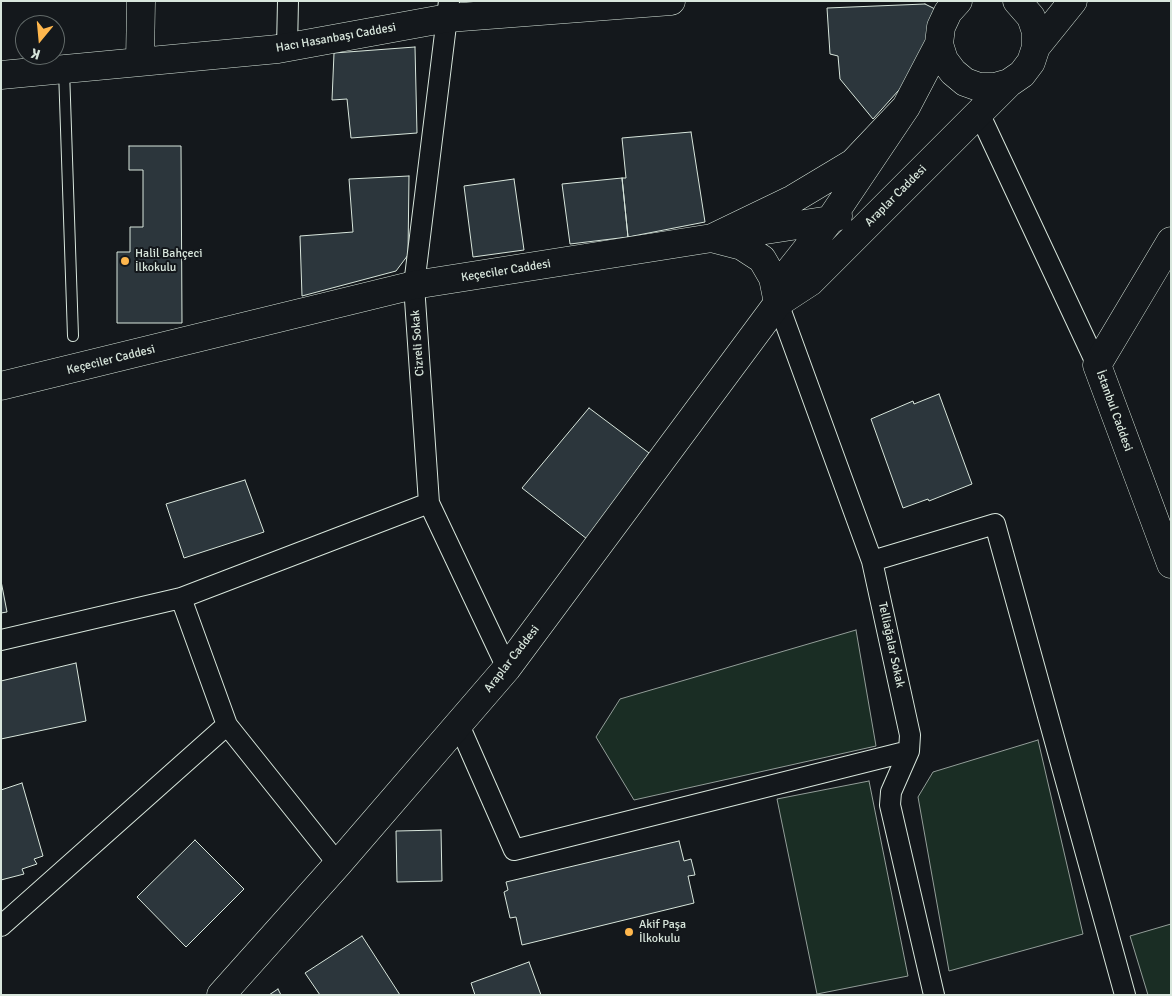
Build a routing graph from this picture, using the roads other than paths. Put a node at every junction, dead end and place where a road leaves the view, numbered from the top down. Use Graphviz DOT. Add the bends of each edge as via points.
graph roads {
  1 [pos="141,1"];
  2 [pos="288,1"];
  3 [pos="671,1"];
  4 [pos="958,1"];
  5 [pos="1018,1"];
  6 [pos="1073,1"];
  7 [pos="601,5"];
  8 [pos="448,10"];
  9 [pos="939,44"];
  10 [pos="1036,47"];
  11 [pos="287,48"];
  12 [pos="140,61"];
  13 [pos="64,69"];
  14 [pos="1,75"];
  15 [pos="1009,83"];
  16 [pos="906,107"];
  17 [pos="979,113"];
  18 [pos="921,172"];
  19 [pos="830,220"];
  20 [pos="712,238"];
  21 [pos="1171,241"];
  22 [pos="414,285"];
  23 [pos="778,303"];
  24 [pos="73,336"];
  25 [pos="1097,365"];
  26 [pos="1,386"];
  27 [pos="430,503"];
  28 [pos="872,561"];
  29 [pos="1171,564"];
  30 [pos="182,598"];
  31 [pos="1,640"];
  32 [pos="507,668"];
  33 [pos="227,725"];
  34 [pos="459,725"];
  35 [pos="909,751"];
  36 [pos="338,864"];
  37 [pos="1,926"];
  38 [pos="221,995"];
  39 [pos="934,995"];
  40 [pos="1125,995"];
  1 -- 12 [label="street"];
  2 -- 11 [label="street"];
  3 -- 7 [label="street, Hacı Hasanbaşı Caddesi"];
  4 -- 9 [label="street, Keçeciler Caddesi" via="941,27"];
  5 -- 10 [label="street" via="1031,17"];
  6 -- 10 [label="street, Araplar Caddesi"];
  7 -- 8 [label="street, Hacı Hasanbaşı Caddesi"];
  8 -- 11 [label="street, Hacı Hasanbaşı Caddesi"];
  8 -- 22 [label="street, Cizreli Sokak"];
  9 -- 15 [label="street" via="944,60 965,82 987,87"];
  9 -- 16 [label="street, Keçeciler Caddesi"];
  10 -- 15 [label="street, Araplar Caddesi" via="1022,74"];
  11 -- 12 [label="street, Hacı Hasanbaşı Caddesi"];
  12 -- 13 [label="street, Hacı Hasanbaşı Caddesi"];
  13 -- 14 [label="street, Hacı Hasanbaşı Caddesi"];
  13 -- 24 [label="lane"];
  15 -- 17 [label="street, Araplar Caddesi"];
  16 -- 19 [label="street, Araplar Caddesi"];
  16 -- 20 [label="street, Keçeciler Caddesi" via="853,163 793,199"];
  17 -- 18 [label="street, Araplar Caddesi"];
  17 -- 25 [label="street"];
  18 -- 19 [label="street"];
  18 -- 23 [label="street, Araplar Caddesi" via="810,282"];
  19 -- 20 [label="street"];
  19 -- 23 [label="street, Araplar Caddesi" via="791,269"];
  20 -- 22 [label="street, Keçeciler Caddesi"];
  20 -- 23 [label="street" via="742,246 762,259 773,278"];
  21 -- 25 [label="street, İstanbul Caddesi"];
  22 -- 26 [label="street, Keçeciler Caddesi"];
  22 -- 27 [label="street, Cizreli Sokak"];
  23 -- 28 [label="street, Telliağalar Sokak"];
  23 -- 32 [label="street, Araplar Caddesi"];
  25 -- 29 [label="street, İstanbul Caddesi"];
  27 -- 30 [label="street"];
  27 -- 32 [label="street, Cizreli Sokak"];
  28 -- 35 [label="street, Telliağalar Sokak" via="910,734"];
  28 -- 40 [label="street" via="995,524"];
  30 -- 31 [label="street"];
  30 -- 33 [label="street"];
  32 -- 34 [label="street, Araplar Caddesi"];
  33 -- 36 [label="street"];
  33 -- 37 [label="street"];
  34 -- 35 [label="street" via="514,850"];
  34 -- 36 [label="street, Araplar Caddesi"];
  35 -- 39 [label="street, Telliağalar Sokak" via="891,792 890,806"];
  36 -- 38 [label="street, Araplar Caddesi"];
}
